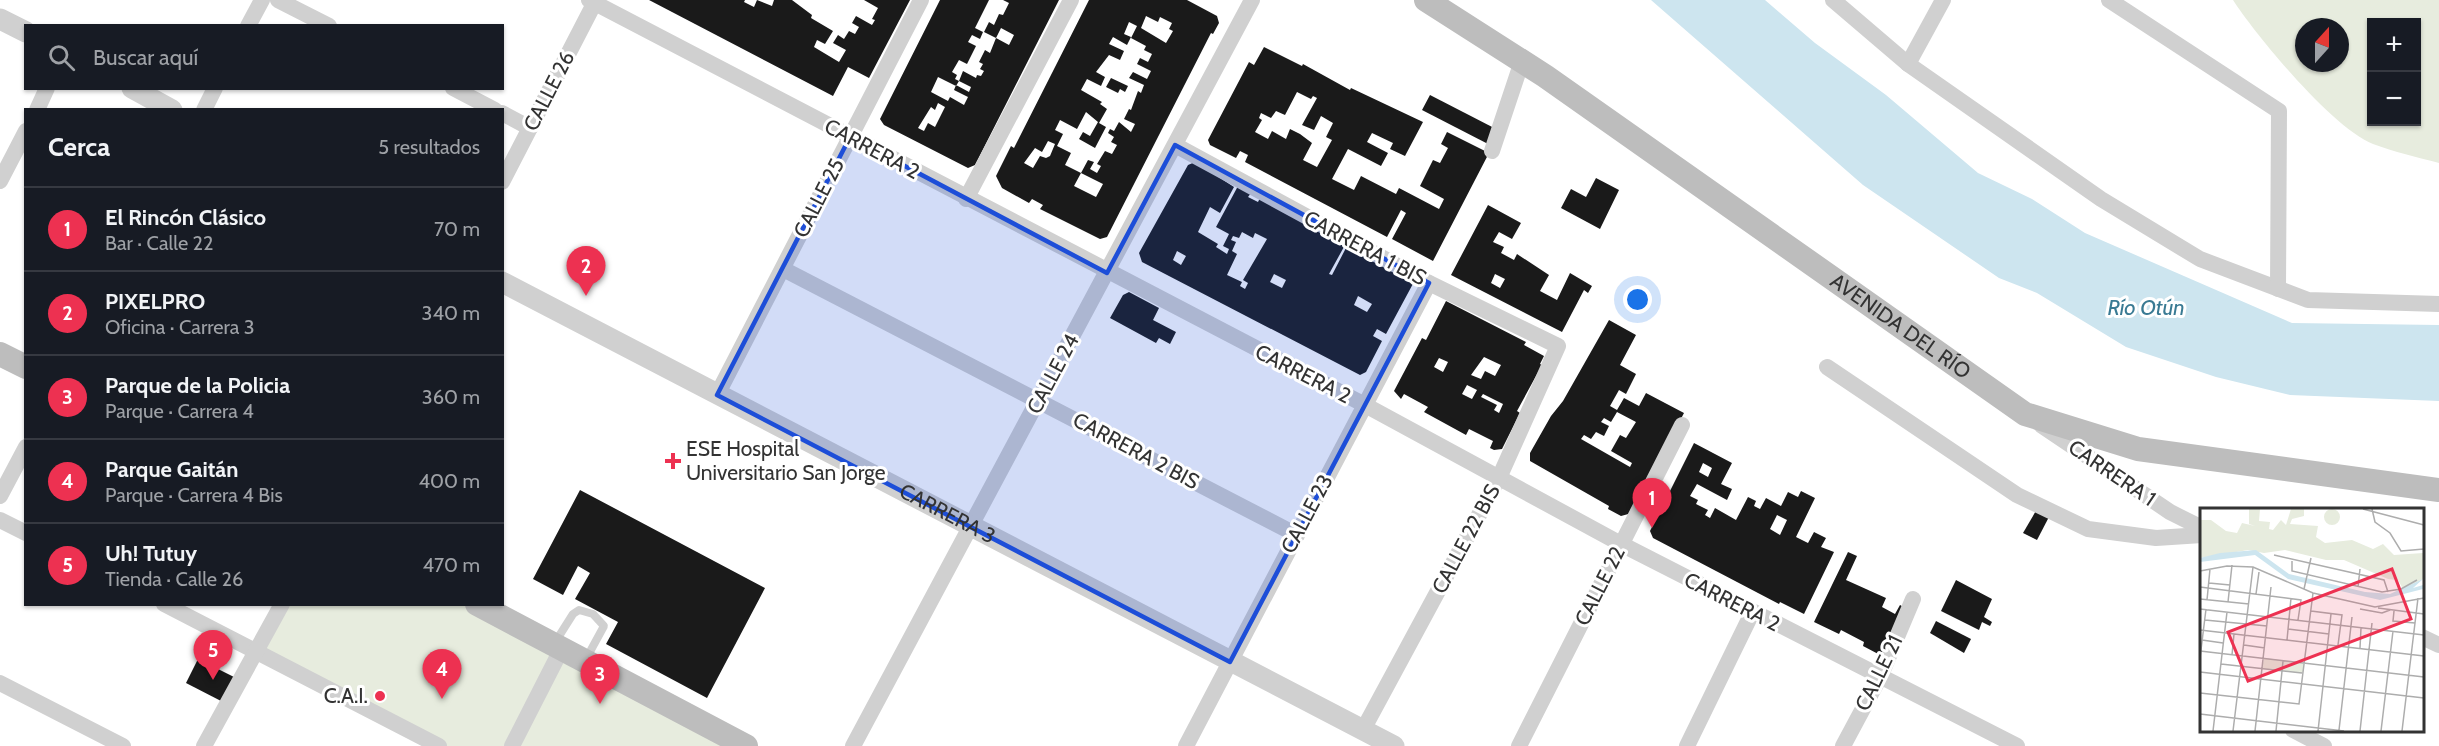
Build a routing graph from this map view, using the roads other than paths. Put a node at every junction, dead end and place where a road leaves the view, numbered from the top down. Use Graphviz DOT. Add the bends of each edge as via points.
graph roads {
  1 [pos="262,0"];
  2 [pos="278,0"];
  3 [pos="921,0"];
  4 [pos="1071,0"];
  5 [pos="1252,0"];
  6 [pos="1426,0"];
  7 [pos="1833,0"];
  8 [pos="1943,0"];
  9 [pos="2109,0"];
  10 [pos="593,1"];
  11 [pos="0,19"];
  12 [pos="249,24"];
  13 [pos="325,24"];
  14 [pos="24,32"];
  15 [pos="1522,62"];
  16 [pos="1908,64"];
  17 [pos="46,90"];
  18 [pos="136,90"];
  19 [pos="214,90"];
  20 [pos="457,90"];
  21 [pos="38,108"];
  22 [pos="168,108"];
  23 [pos="205,108"];
  24 [pos="491,108"];
  25 [pos="504,115"];
  26 [pos="530,128"];
  27 [pos="24,135"];
  28 [pos="850,137"];
  29 [pos="1175,145"];
  30 [pos="1492,151"];
  31 [pos="504,178"];
  32 [pos="0,181"];
  33 [pos="966,199"];
  34 [pos="783,269"];
  35 [pos="1107,273"];
  36 [pos="504,283"];
  37 [pos="1429,283"];
  38 [pos="2278,290"];
  39 [pos="2439,304"];
  40 [pos="1558,346"];
  41 [pos="0,354"];
  42 [pos="24,366"];
  43 [pos="1827,367"];
  44 [pos="717,395"];
  45 [pos="1039,400"];
  46 [pos="1365,405"];
  47 [pos="2025,414"];
  48 [pos="1682,426"];
  49 [pos="24,451"];
  50 [pos="1499,478"];
  51 [pos="2439,490"];
  52 [pos="0,496"];
  53 [pos="0,520"];
  54 [pos="2200,527"];
  55 [pos="971,528"];
  56 [pos="24,532"];
  57 [pos="1297,535"];
  58 [pos="2200,535"];
  59 [pos="1621,544"];
  60 [pos="1913,599"];
  61 [pos="168,606"];
  62 [pos="281,606"];
  63 [pos="481,606"];
  64 [pos="1752,613"];
  65 [pos="2424,638"];
  66 [pos="2439,645"];
  67 [pos="557,647"];
  68 [pos="256,652"];
  69 [pos="585,662"];
  70 [pos="1230,662"];
  71 [pos="1881,675"];
  72 [pos="0,683"];
  73 [pos="1364,728"];
  74 [pos="2297,731"];
  75 [pos="123,746"];
  76 [pos="204,746"];
  77 [pos="438,746"];
  78 [pos="512,746"];
  79 [pos="746,746"];
  80 [pos="853,746"];
  81 [pos="1186,746"];
  82 [pos="1394,746"];
  83 [pos="1519,746"];
  84 [pos="1687,746"];
  85 [pos="1843,746"];
  86 [pos="2017,746"];
  87 [pos="2325,746"];
  1 -- 12 [label="street"];
  2 -- 13 [label="street"];
  3 -- 28 [label="street, CALLE 25"];
  4 -- 33 [label="street"];
  5 -- 29 [label="street, CALLE 24"];
  6 -- 15 [label="main road, AVENIDA DEL RÍO"];
  7 -- 16 [label="street"];
  8 -- 16 [label="street"];
  9 -- 38 [label="street" via="2279,111"];
  10 -- 26 [label="street, CALLE 26"];
  10 -- 28 [label="street, CARRERA 2"];
  11 -- 14 [label="street"];
  15 -- 30 [label="street"];
  15 -- 47 [label="main road, AVENIDA DEL RÍO"];
  16 -- 38 [label="street" via="2100,200 2200,259"];
  17 -- 21 [label="street"];
  18 -- 22 [label="street"];
  19 -- 23 [label="street"];
  20 -- 24 [label="street"];
  25 -- 26 [label="street"];
  26 -- 31 [label="street, CALLE 26"];
  27 -- 32 [label="street"];
  28 -- 33 [label="street, CARRERA 2"];
  28 -- 34 [label="street, CALLE 25"];
  29 -- 35 [label="street, CALLE 24"];
  29 -- 37 [label="street, CARRERA 1 BIS"];
  33 -- 35 [label="street, CARRERA 2"];
  34 -- 44 [label="street, CALLE 25"];
  34 -- 45 [label="street, CARRERA 2 BIS"];
  35 -- 45 [label="street, CALLE 24"];
  35 -- 46 [label="street, CARRERA 2"];
  36 -- 44 [label="street, CARRERA 3"];
  37 -- 40 [label="street, CARRERA 1 BIS"];
  37 -- 46 [label="street, CALLE 23"];
  38 -- 39 [label="street" via="2308,300"];
  40 -- 50 [label="street, CALLE 22 BIS"];
  41 -- 42 [label="main road"];
  43 -- 58 [label="street" via="2017,495 2088,529 2156,538"];
  44 -- 55 [label="street, CARRERA 3"];
  45 -- 55 [label="street, CALLE 24"];
  45 -- 57 [label="street, CARRERA 2 BIS"];
  46 -- 50 [label="street, CARRERA 2"];
  46 -- 57 [label="street, CALLE 23"];
  47 -- 51 [label="main road, AVENIDA DEL RÍO" via="2138,449"];
  47 -- 54 [label="street, CARRERA 1" via="2170,512"];
  48 -- 59 [label="street, CALLE 22"];
  49 -- 52 [label="street"];
  50 -- 59 [label="street, CARRERA 2"];
  50 -- 73 [label="street, CALLE 22 BIS"];
  53 -- 56 [label="street"];
  55 -- 70 [label="street, CARRERA 3"];
  55 -- 80 [label="street, CALLE 24"];
  57 -- 70 [label="street, CALLE 23"];
  59 -- 64 [label="street, CARRERA 2"];
  59 -- 83 [label="street, CALLE 22"];
  60 -- 71 [label="street, CALLE 21"];
  61 -- 68 [label="street"];
  62 -- 68 [label="street"];
  63 -- 67 [label="main road"];
  64 -- 71 [label="street, CARRERA 2"];
  64 -- 84 [label="street"];
  65 -- 66 [label="street"];
  67 -- 69 [label="main road"];
  67 -- 69 [label="lane" via="573,614 579,610 593,614 604,626"];
  67 -- 78 [label="street"];
  68 -- 76 [label="street"];
  68 -- 77 [label="street"];
  69 -- 79 [label="main road"];
  70 -- 73 [label="street, CARRERA 3"];
  70 -- 81 [label="street, CALLE 23"];
  71 -- 85 [label="street, CALLE 21"];
  71 -- 86 [label="street, CARRERA 2"];
  72 -- 75 [label="street"];
  73 -- 82 [label="street, CARRERA 3"];
  74 -- 87 [label="street"];
}
